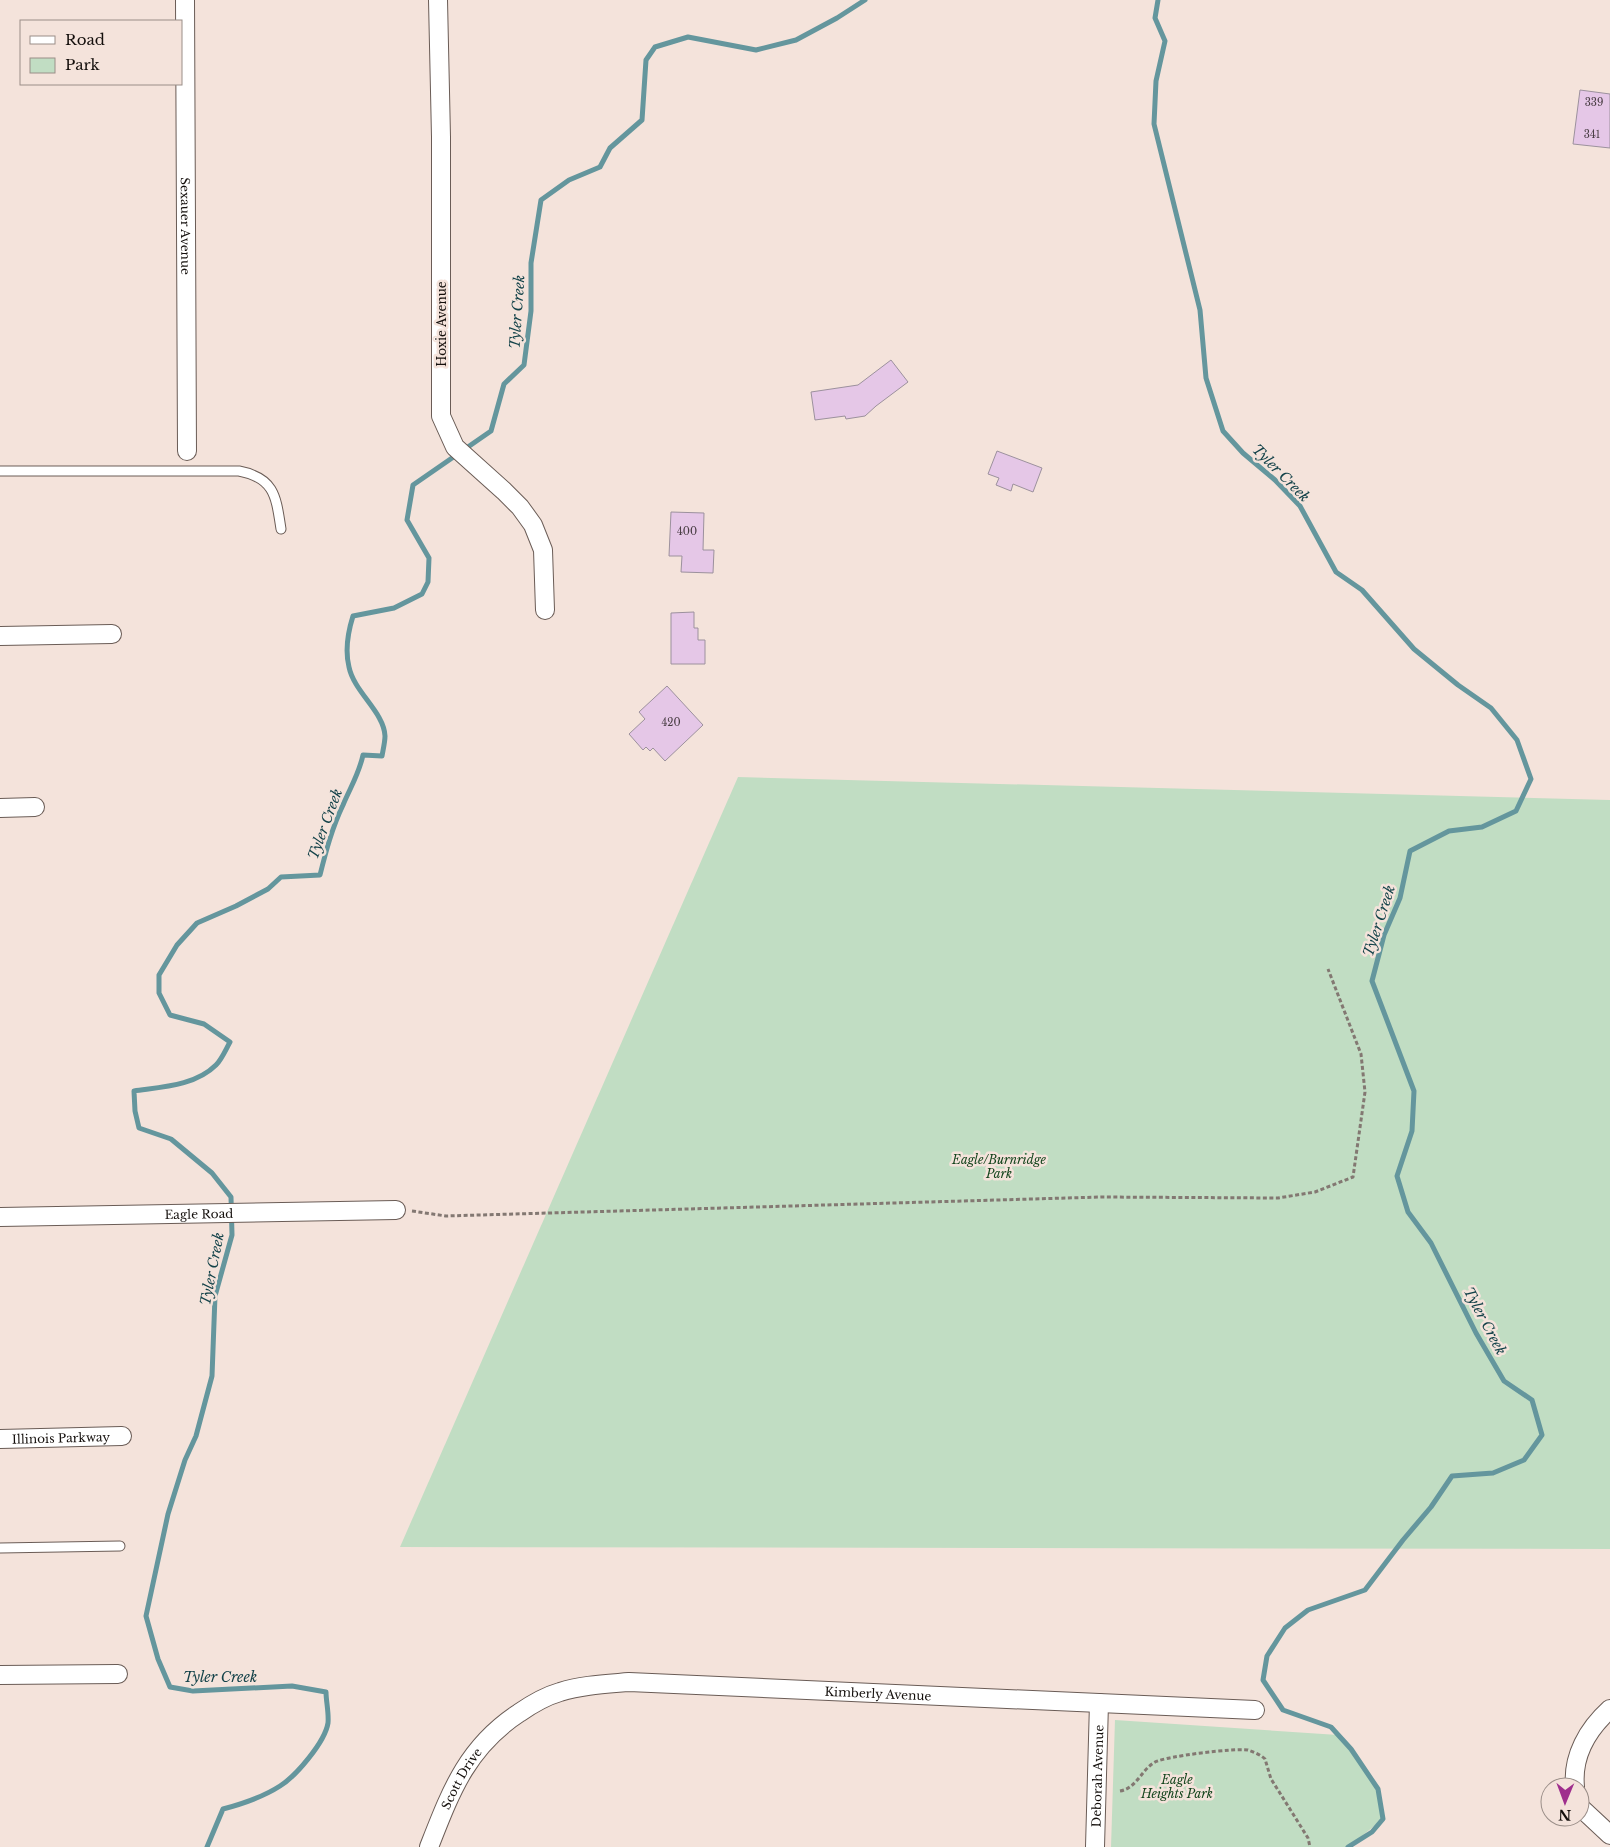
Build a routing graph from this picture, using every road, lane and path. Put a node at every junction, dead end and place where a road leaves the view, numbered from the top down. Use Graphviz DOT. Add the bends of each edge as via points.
graph roads {
  1 [pos="186,0"];
  2 [pos="438,0"];
  3 [pos="187,452"];
  4 [pos="0,471"];
  5 [pos="281,529"];
  6 [pos="546,610"];
  7 [pos="112,634"];
  8 [pos="0,636"];
  9 [pos="35,807"];
  10 [pos="0,808"];
  11 [pos="1328,969"];
  12 [pos="396,1210"];
  13 [pos="0,1217"];
  14 [pos="122,1436"];
  15 [pos="0,1439"];
  16 [pos="120,1546"];
  17 [pos="0,1548"];
  18 [pos="118,1674"];
  19 [pos="0,1675"];
  20 [pos="1099,1703"];
  21 [pos="1610,1709"];
  22 [pos="1255,1710"];
  23 [pos="508,1720"];
  24 [pos="1576,1777"];
  25 [pos="1120,1791"];
  26 [pos="1590,1816"];
  27 [pos="1610,1835"];
  28 [pos="429,1847"];
  29 [pos="1095,1847"];
  30 [pos="1310,1847"];
  1 -- 3 [label="street, Sexauer Avenue"];
  2 -- 6 [label="street, Hoxie Avenue" via="441,416 455,447 504,491 533,525 543,550"];
  4 -- 5 [label="lane" via="250,473 271,488"];
  7 -- 8 [label="street"];
  9 -- 10 [label="street"];
  11 -- 12 [label="path" via="1361,1054 1365,1092 1353,1177 1315,1192 1278,1198 1101,1197 446,1216"];
  12 -- 13 [label="street, Eagle Road"];
  14 -- 15 [label="street, Illinois Parkway"];
  16 -- 17 [label="lane"];
  18 -- 19 [label="street"];
  20 -- 22 [label="street, Kimberly Avenue"];
  20 -- 23 [label="street, Kimberly Avenue" via="629,1682 590,1685 559,1692"];
  20 -- 29 [label="street, Deborah Avenue"];
  21 -- 24 [label="street" via="1584,1739"];
  23 -- 28 [label="street, Scott Drive" via="470,1758 448,1799"];
  25 -- 30 [label="path" via="1133,1786 1146,1769 1164,1759 1227,1750 1250,1751 1265,1759 1271,1779 1308,1838"];
  26 -- 27 [label="street"];
}
